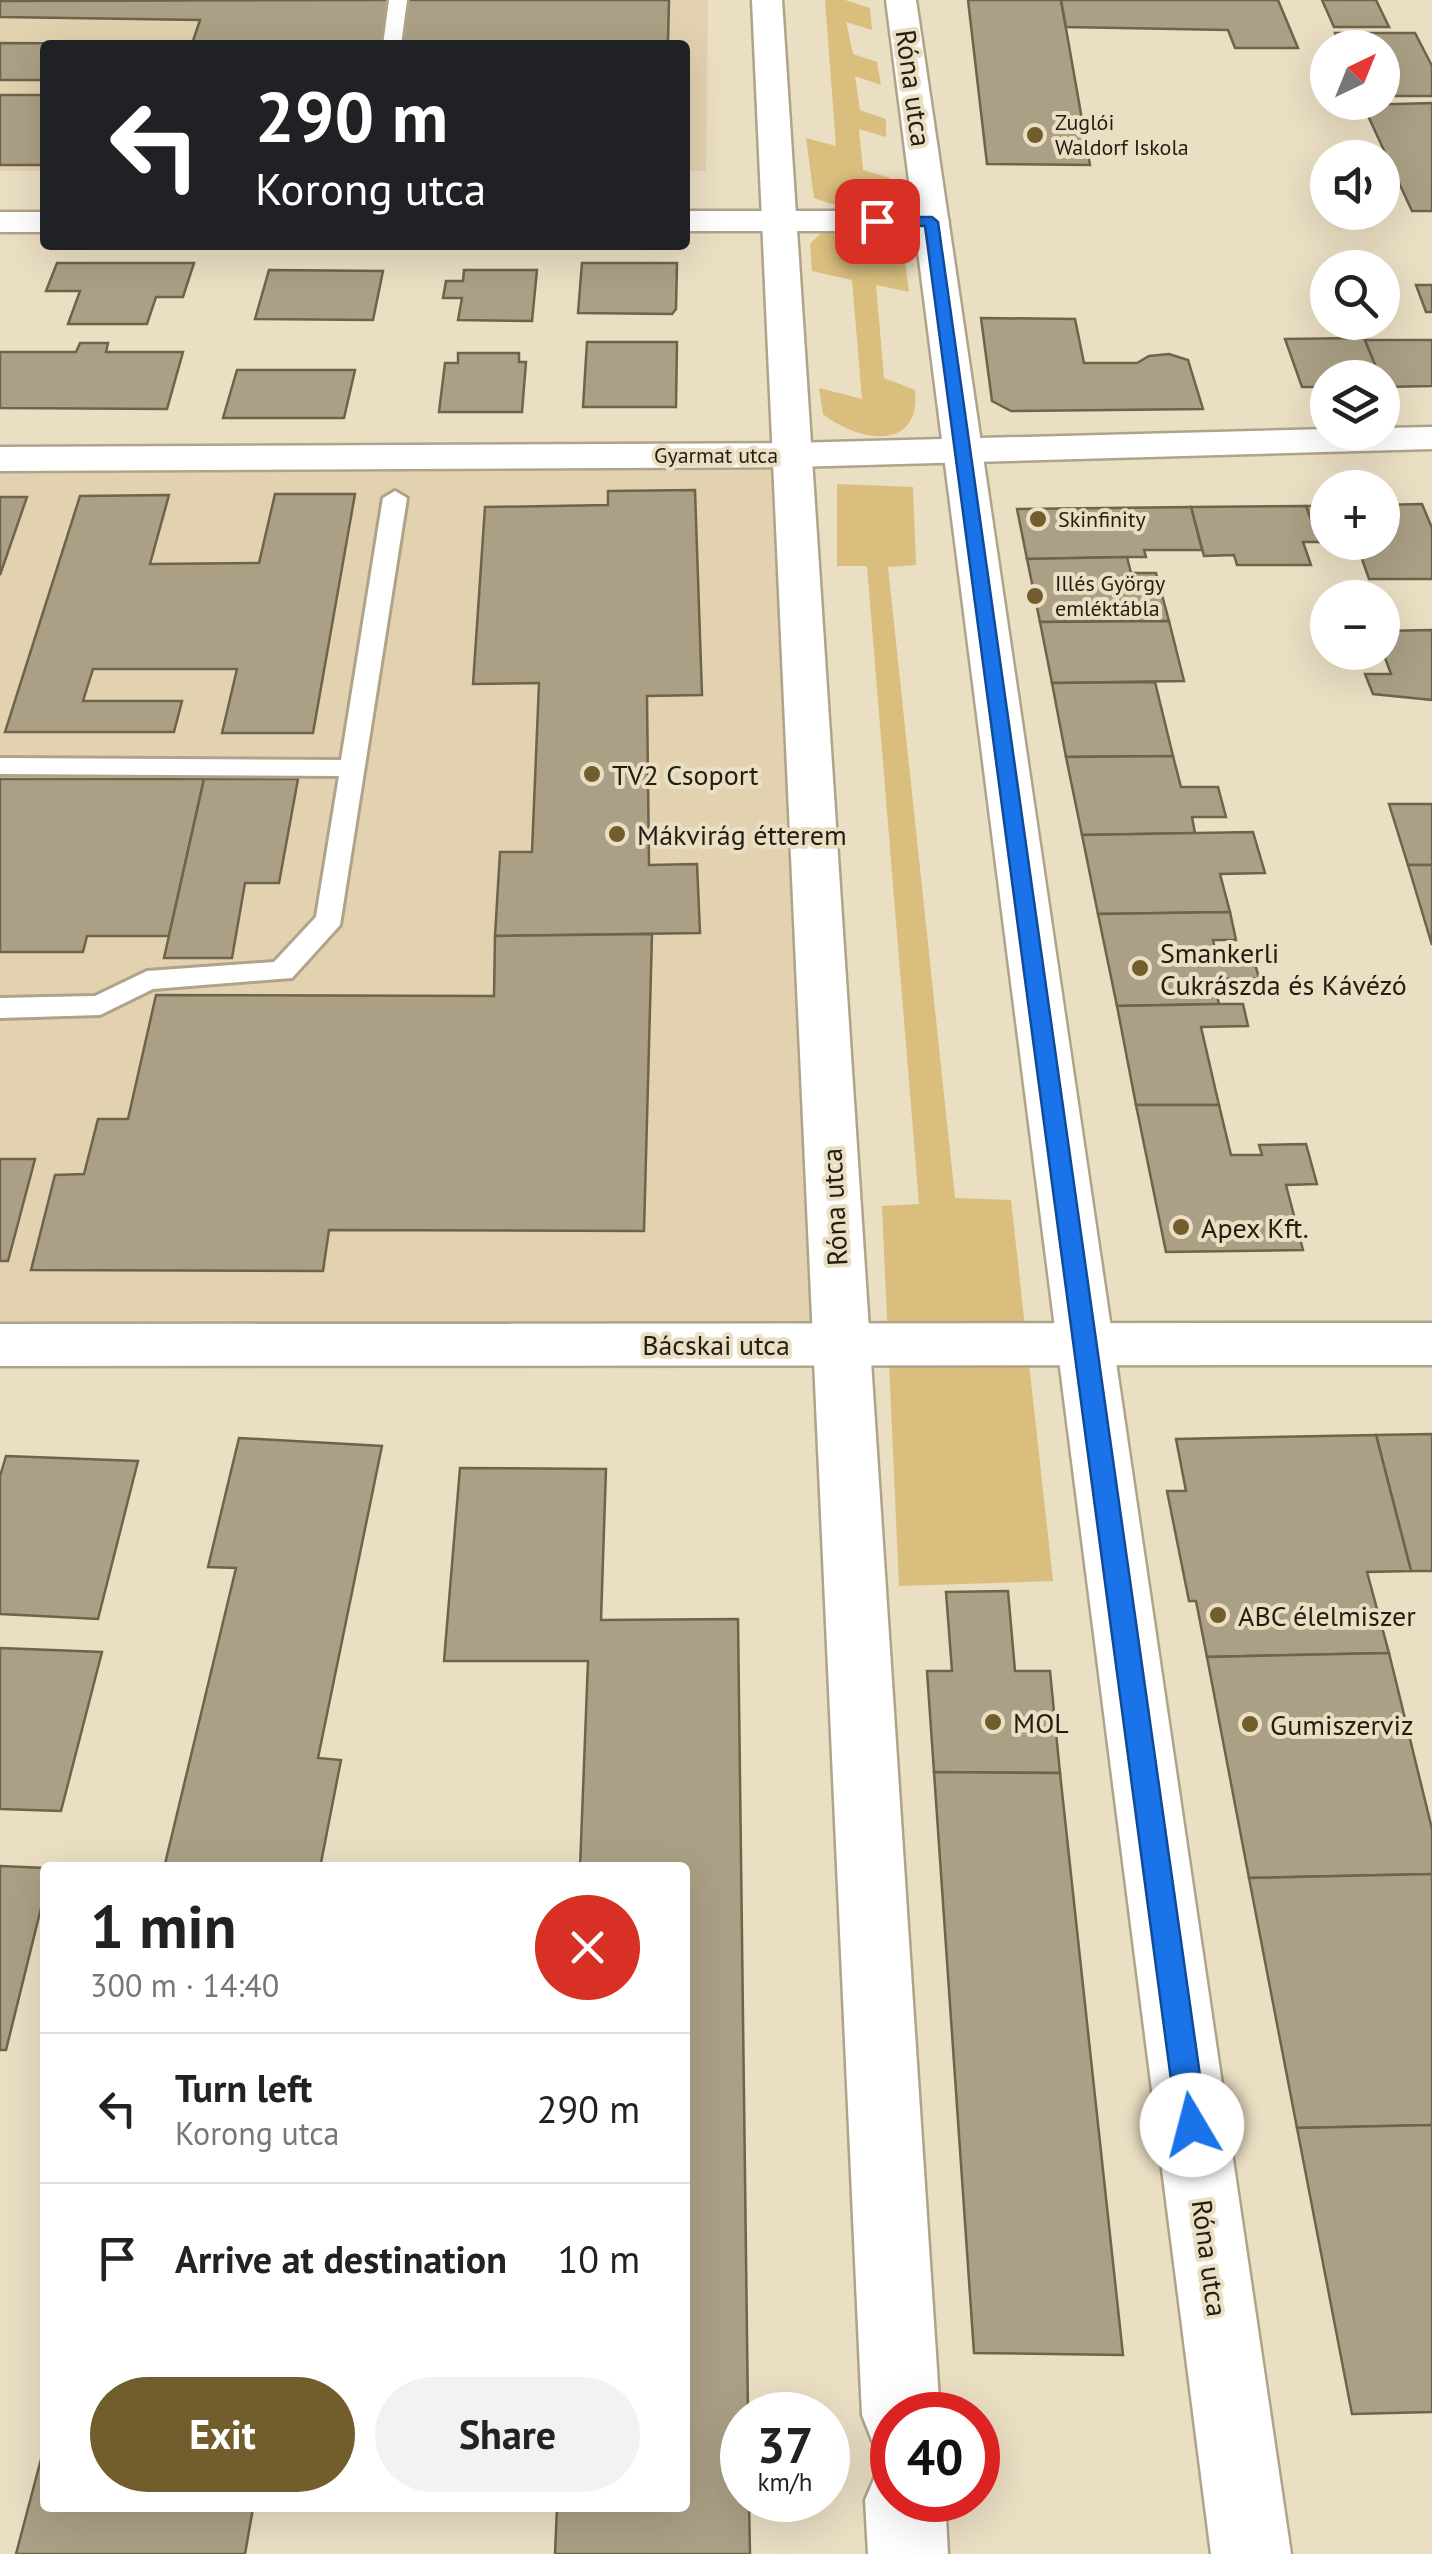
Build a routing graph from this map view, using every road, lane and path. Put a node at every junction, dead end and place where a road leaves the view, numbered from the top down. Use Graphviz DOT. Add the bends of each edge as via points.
graph roads {
  1 [pos="398,0"];
  2 [pos="767,0"];
  3 [pos="902,0"];
  4 [pos="393,40"];
  5 [pos="690,221"];
  6 [pos="779,221"];
  7 [pos="0,222"];
  8 [pos="40,222"];
  9 [pos="932,222"];
  10 [pos="1432,438"];
  11 [pos="963,451"];
  12 [pos="792,455"];
  13 [pos="0,459"];
  14 [pos="395,498"];
  15 [pos="0,766"];
  16 [pos="352,768"];
  17 [pos="0,1008"];
  18 [pos="842,1343"];
  19 [pos="1086,1344"];
  20 [pos="1432,1344"];
  21 [pos="0,1345"];
  22 [pos="900,2392"];
  23 [pos="906,2522"];
  24 [pos="908,2554"];
  25 [pos="1251,2554"];
  1 -- 4 [label="lane"];
  2 -- 6 [label="street, Róna utca"];
  3 -- 9 [label="street, Róna utca"];
  5 -- 6 [label="street"];
  6 -- 9 [label="street"];
  6 -- 12 [label="street, Róna utca"];
  7 -- 8 [label="street"];
  9 -- 11 [label="street, Róna utca"];
  10 -- 11 [label="street, Gyarmat utca"];
  11 -- 12 [label="street, Gyarmat utca"];
  11 -- 19 [label="street, Róna utca"];
  12 -- 13 [label="street, Gyarmat utca"];
  12 -- 18 [label="street, Róna utca"];
  14 -- 16 [label="lane"];
  15 -- 16 [label="lane"];
  16 -- 17 [label="lane" via="330,919 282,972 147,980 100,1004"];
  18 -- 19 [label="street, Bácskai utca"];
  18 -- 21 [label="street, Bácskai utca"];
  18 -- 22 [label="street, Róna utca"];
  19 -- 20 [label="street, Bácskai utca"];
  19 -- 25 [label="street, Róna utca"];
  23 -- 24 [label="street"];
}
